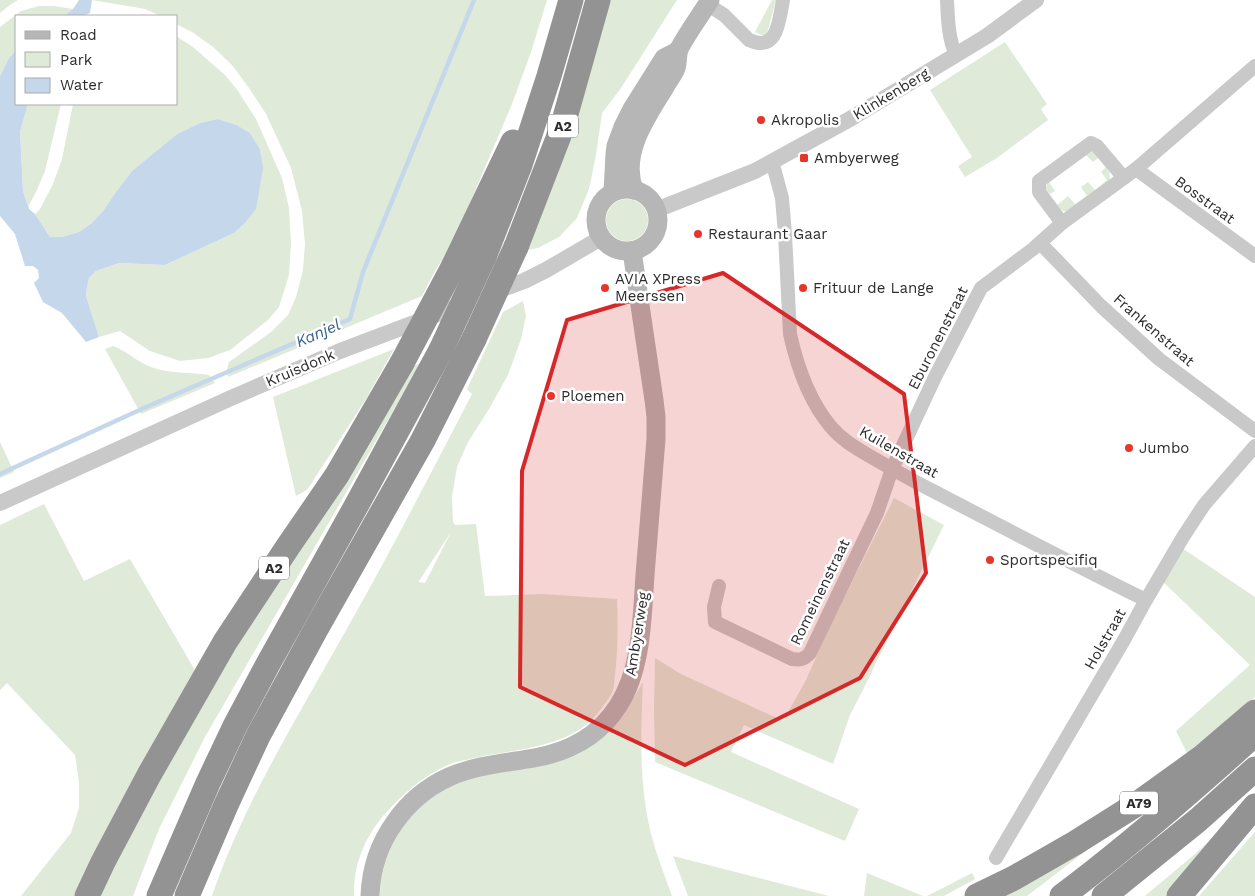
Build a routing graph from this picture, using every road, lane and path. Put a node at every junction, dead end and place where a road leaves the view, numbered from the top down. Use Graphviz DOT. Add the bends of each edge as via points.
graph roads {
  1 [pos="571,0"];
  2 [pos="598,0"];
  3 [pos="783,0"];
  4 [pos="947,0"];
  5 [pos="1036,0"];
  6 [pos="708,2"];
  7 [pos="678,51"];
  8 [pos="956,56"];
  9 [pos="1255,66"];
  10 [pos="549,76"];
  11 [pos="772,162"];
  12 [pos="1136,169"];
  13 [pos="1124,178"];
  14 [pos="634,190"];
  15 [pos="613,192"];
  16 [pos="656,210"];
  17 [pos="1062,224"];
  18 [pos="601,238"];
  19 [pos="1040,243"];
  20 [pos="632,251"];
  21 [pos="1255,256"];
  22 [pos="1255,431"];
  23 [pos="1255,446"];
  24 [pos="892,469"];
  25 [pos="0,503"];
  26 [pos="720,586"];
  27 [pos="1146,600"];
  28 [pos="1255,712"];
  29 [pos="1255,734"];
  30 [pos="1255,769"];
  31 [pos="1255,806"];
  32 [pos="996,858"];
  33 [pos="189,893"];
  34 [pos="87,896"];
  35 [pos="159,896"];
  36 [pos="370,896"];
  37 [pos="977,896"];
  38 [pos="1062,896"];
  39 [pos="1104,896"];
  40 [pos="1179,896"];
  1 -- 10 [label="highway, A2"];
  2 -- 33 [label="highway, A2, bridge" via="562,128 516,247 474,339 423,440 258,736"];
  3 -- 6 [label="street" via="774,36 764,43 749,40"];
  4 -- 8 [label="street" via="949,32"];
  5 -- 8 [label="street, Klinkenberg"];
  6 -- 7 [label="main road"];
  7 -- 14 [label="main road" via="676,67 636,137 630,169"];
  7 -- 15 [label="main road" via="664,58 623,128 616,146"];
  8 -- 11 [label="street, Klinkenberg"];
  9 -- 12 [label="street, Eburonenstraat"];
  10 -- 34 [label="highway, A2, bridge" via="402,363 338,475 225,642 149,775"];
  10 -- 35 [label="highway, A2, bridge" via="520,165 484,256 441,350 235,726"];
  11 -- 16 [label="street, Klinkenberg"];
  11 -- 24 [label="street, Kuilenstraat" via="782,198 790,334 802,376 832,428 852,446"];
  12 -- 13 [label="street, Eburonenstraat"];
  12 -- 21 [label="street, Bosstraat"];
  13 -- 17 [label="street, Eburonenstraat"];
  13 -- 17 [label="street" via="1091,143 1040,181 1040,192"];
  14 -- 15 [label="main road"];
  14 -- 16 [label="main road" via="649,198"];
  15 -- 18 [label="main road" via="598,209 596,225"];
  16 -- 20 [label="main road" via="658,225 652,239"];
  17 -- 19 [label="street, Eburonenstraat"];
  18 -- 20 [label="main road" via="614,249"];
  18 -- 25 [label="street, Kruisdonk" via="524,281 340,351"];
  19 -- 22 [label="street, Frankenstraat" via="1101,306 1159,359"];
  19 -- 24 [label="street, Eburonenstraat" via="981,288"];
  20 -- 36 [label="main road, Ambyerweg" via="654,400 656,439 642,610 636,664 629,686 602,726 576,745 545,756 450,776 422,793 400,815 381,845 371,878"];
  23 -- 27 [label="street, Holstraat" via="1204,505"];
  24 -- 26 [label="street, Romeinenstraat" via="877,513 807,657 792,659 715,622 714,607"];
  24 -- 27 [label="street, Kuilenstraat"];
  27 -- 32 [label="street, Holstraat"];
  28 -- 37 [label="highway, A79" via="1201,758 1140,802 1014,878"];
  29 -- 38 [label="highway, A79" via="1128,845"];
  30 -- 39 [label="highway"];
  31 -- 40 [label="highway"];
}
